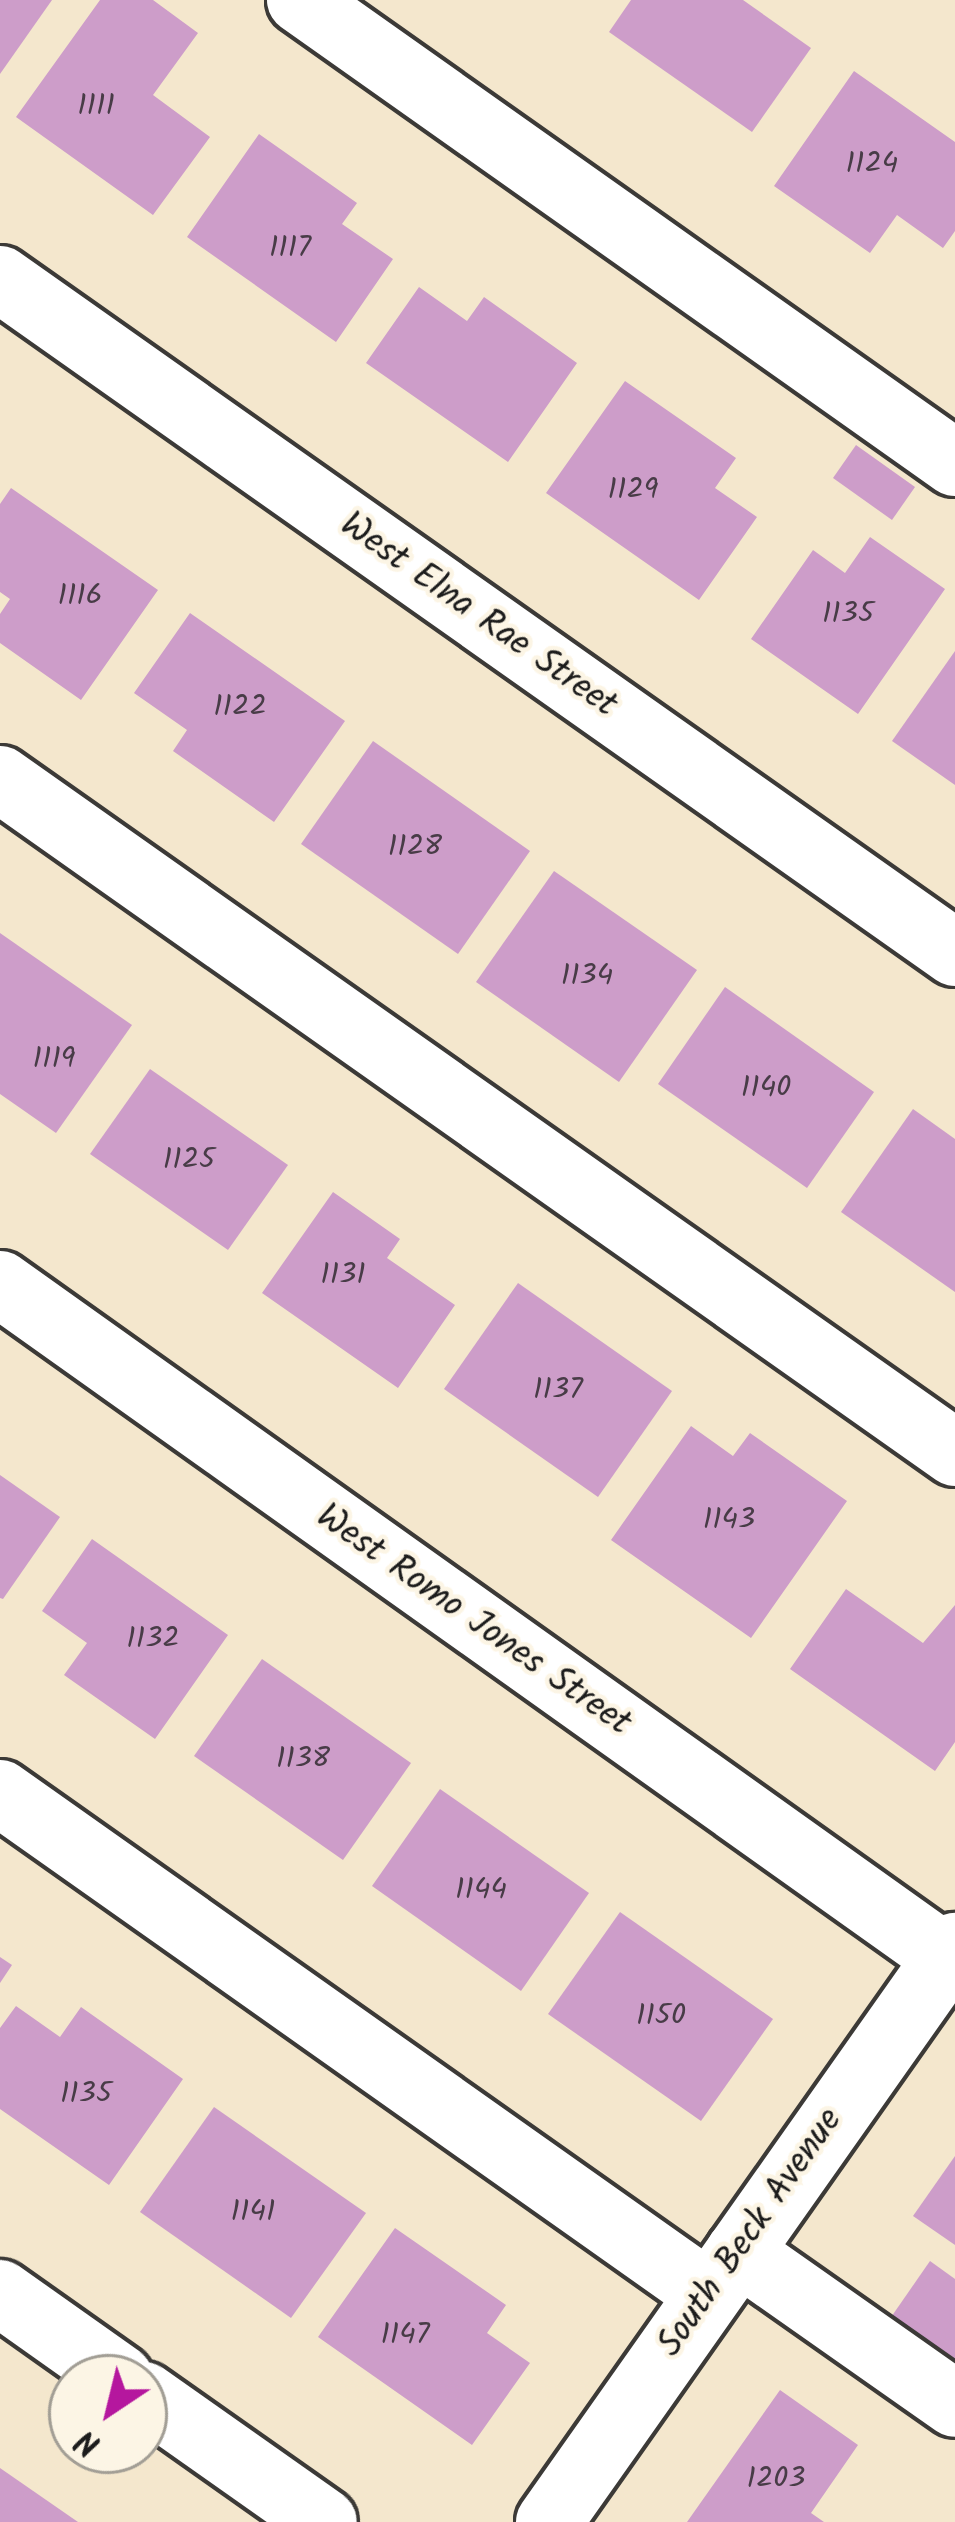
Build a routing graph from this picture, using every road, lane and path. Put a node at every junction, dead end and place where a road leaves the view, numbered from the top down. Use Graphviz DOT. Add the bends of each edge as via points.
graph roads {
  1 [pos="300,0"];
  2 [pos="0,279"];
  3 [pos="955,463"];
  4 [pos="0,779"];
  5 [pos="955,953"];
  6 [pos="0,1284"];
  7 [pos="955,1453"];
  8 [pos="0,1793"];
  9 [pos="951,1952"];
  10 [pos="724,2273"];
  11 [pos="0,2293"];
  12 [pos="86,2354"];
  13 [pos="955,2404"];
  14 [pos="168,2412"];
  15 [pos="324,2522"];
  16 [pos="549,2522"];
  1 -- 3 [label="street"];
  2 -- 5 [label="street, West Elna Rae Street"];
  4 -- 7 [label="street"];
  6 -- 9 [label="street, West Romo Jones Street"];
  8 -- 10 [label="street"];
  9 -- 10 [label="street, South Beck Avenue"];
  10 -- 13 [label="street"];
  10 -- 16 [label="street, South Beck Avenue"];
  11 -- 12 [label="street"];
  14 -- 15 [label="street"];
}
